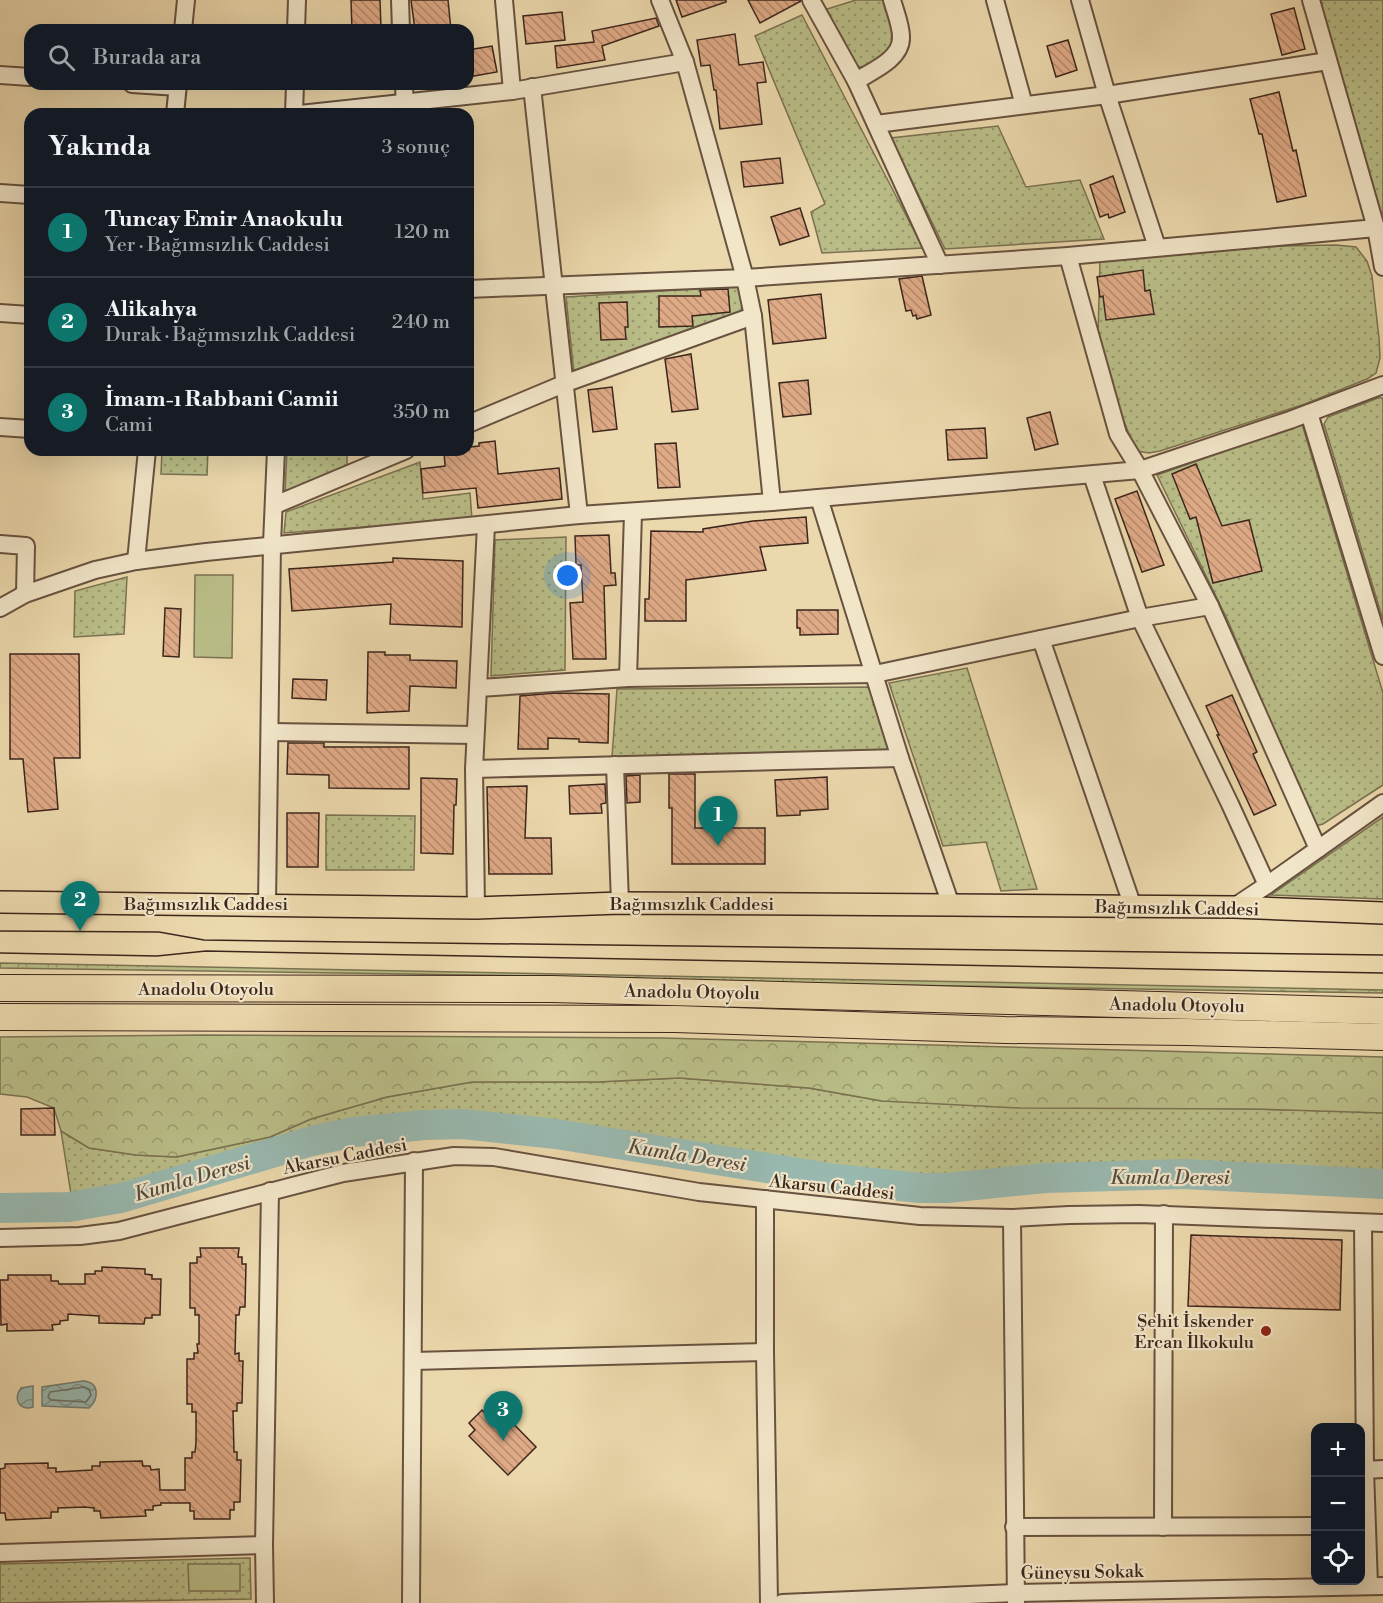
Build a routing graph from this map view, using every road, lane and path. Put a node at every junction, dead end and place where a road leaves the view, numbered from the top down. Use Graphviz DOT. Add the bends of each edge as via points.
graph roads {
  1 [pos="186,0"];
  2 [pos="297,0"];
  3 [pos="400,0"];
  4 [pos="504,0"];
  5 [pos="660,0"];
  6 [pos="811,0"];
  7 [pos="892,0"];
  8 [pos="995,0"];
  9 [pos="1080,0"];
  10 [pos="1311,0"];
  11 [pos="184,24"];
  12 [pos="296,24"];
  13 [pos="401,24"];
  14 [pos="1328,61"];
  15 [pos="685,62"];
  16 [pos="0,75"];
  17 [pos="24,77"];
  18 [pos="856,81"];
  19 [pos="532,87"];
  20 [pos="178,90"];
  21 [pos="295,90"];
  22 [pos="404,90"];
  23 [pos="512,91"];
  24 [pos="1107,95"];
  25 [pos="1024,105"];
  26 [pos="176,108"];
  27 [pos="294,108"];
  28 [pos="405,108"];
  29 [pos="411,108"];
  30 [pos="876,124"];
  31 [pos="0,193"];
  32 [pos="24,195"];
  33 [pos="1376,228"];
  34 [pos="1157,247"];
  35 [pos="1068,256"];
  36 [pos="940,264"];
  37 [pos="1383,267"];
  38 [pos="745,278"];
  39 [pos="554,286"];
  40 [pos="474,289"];
  41 [pos="0,313"];
  42 [pos="24,315"];
  43 [pos="753,316"];
  44 [pos="566,383"];
  45 [pos="1383,385"];
  46 [pos="1309,413"];
  47 [pos="474,421"];
  48 [pos="0,427"];
  49 [pos="24,429"];
  50 [pos="146,456"];
  51 [pos="276,456"];
  52 [pos="392,456"];
  53 [pos="1140,470"];
  54 [pos="1092,475"];
  55 [pos="819,498"];
  56 [pos="772,502"];
  57 [pos="274,505"];
  58 [pos="633,513"];
  59 [pos="579,515"];
  60 [pos="486,525"];
  61 [pos="0,544"];
  62 [pos="272,544"];
  63 [pos="136,561"];
  64 [pos="25,594"];
  65 [pos="1210,606"];
  66 [pos="0,608"];
  67 [pos="1140,618"];
  68 [pos="1041,639"];
  69 [pos="1383,656"];
  70 [pos="875,674"];
  71 [pos="628,678"];
  72 [pos="479,688"];
  73 [pos="270,732"];
  74 [pos="475,735"];
  75 [pos="900,758"];
  76 [pos="615,765"];
  77 [pos="474,769"];
  78 [pos="1383,803"];
  79 [pos="1318,849"];
  80 [pos="1267,885"];
  81 [pos="0,902"];
  82 [pos="620,903"];
  83 [pos="267,904"];
  84 [pos="951,905"];
  85 [pos="1132,907"];
  86 [pos="476,908"];
  87 [pos="1234,908"];
  88 [pos="1383,913"];
  89 [pos="0,988"];
  90 [pos="1383,1011"];
  91 [pos="0,1017"];
  92 [pos="1383,1037"];
  93 [pos="414,1161"];
  94 [pos="270,1191"];
  95 [pos="765,1199"];
  96 [pos="1164,1214"];
  97 [pos="1012,1218"];
  98 [pos="1363,1223"];
  99 [pos="1383,1223"];
  100 [pos="0,1238"];
  101 [pos="765,1352"];
  102 [pos="414,1361"];
  103 [pos="1365,1423"];
  104 [pos="1383,1469"];
  105 [pos="1365,1470"];
  106 [pos="1311,1526"];
  107 [pos="1014,1527"];
  108 [pos="1164,1527"];
  109 [pos="1365,1531"];
  110 [pos="264,1545"];
  111 [pos="0,1553"];
  112 [pos="1376,1586"];
  113 [pos="1016,1598"];
  114 [pos="265,1603"];
  115 [pos="411,1603"];
  116 [pos="770,1603"];
  117 [pos="782,1603"];
  1 -- 11 [label="street"];
  2 -- 12 [label="street"];
  3 -- 13 [label="street"];
  4 -- 23 [label="street"];
  5 -- 15 [label="street"];
  6 -- 18 [label="street"];
  7 -- 18 [label="street" via="901,37 898,49"];
  8 -- 25 [label="street"];
  9 -- 24 [label="street"];
  10 -- 14 [label="street"];
  14 -- 24 [label="street"];
  14 -- 33 [label="street"];
  15 -- 19 [label="street"];
  15 -- 38 [label="street"];
  16 -- 17 [label="street"];
  18 -- 30 [label="street"];
  19 -- 23 [label="street"];
  19 -- 39 [label="street"];
  20 -- 26 [label="street"];
  21 -- 27 [label="street"];
  22 -- 28 [label="street"];
  23 -- 29 [label="street"];
  24 -- 25 [label="street"];
  24 -- 34 [label="street"];
  25 -- 30 [label="street"];
  30 -- 36 [label="street"];
  31 -- 32 [label="street"];
  33 -- 34 [label="street"];
  33 -- 37 [label="street"];
  34 -- 35 [label="street"];
  35 -- 36 [label="street"];
  35 -- 53 [label="street" via="1118,434"];
  36 -- 38 [label="street"];
  38 -- 39 [label="street"];
  38 -- 43 [label="street"];
  39 -- 40 [label="street"];
  39 -- 44 [label="street"];
  41 -- 42 [label="street"];
  43 -- 44 [label="street"];
  43 -- 56 [label="street"];
  44 -- 47 [label="street"];
  44 -- 59 [label="street"];
  45 -- 46 [label="street"];
  46 -- 53 [label="street"];
  46 -- 69 [label="street"];
  48 -- 49 [label="street"];
  50 -- 63 [label="street"];
  51 -- 57 [label="street"];
  52 -- 57 [label="street"];
  53 -- 54 [label="street"];
  53 -- 65 [label="street"];
  54 -- 55 [label="street"];
  54 -- 67 [label="street"];
  55 -- 56 [label="street"];
  55 -- 70 [label="street"];
  56 -- 58 [label="street"];
  57 -- 62 [label="street"];
  58 -- 59 [label="street"];
  58 -- 71 [label="street"];
  59 -- 60 [label="street"];
  60 -- 62 [label="street"];
  60 -- 72 [label="street"];
  61 -- 64 [label="street" via="26,546"];
  62 -- 63 [label="street"];
  62 -- 73 [label="street"];
  63 -- 64 [label="street" via="94,570"];
  64 -- 66 [label="street"];
  65 -- 67 [label="street"];
  65 -- 79 [label="street"];
  67 -- 68 [label="street"];
  67 -- 80 [label="street"];
  68 -- 70 [label="street"];
  68 -- 85 [label="street"];
  70 -- 71 [label="street"];
  70 -- 75 [label="street"];
  71 -- 72 [label="street"];
  72 -- 74 [label="street"];
  73 -- 74 [label="street"];
  73 -- 83 [label="street"];
  74 -- 77 [label="street"];
  75 -- 76 [label="street"];
  75 -- 84 [label="street"];
  76 -- 77 [label="street"];
  76 -- 82 [label="street"];
  77 -- 86 [label="street"];
  78 -- 79 [label="street"];
  79 -- 80 [label="street"];
  80 -- 87 [label="street"];
  81 -- 83 [label="main road, Bağımsızlık Caddesi"];
  82 -- 84 [label="main road, Bağımsızlık Caddesi"];
  82 -- 86 [label="main road, Bağımsızlık Caddesi"];
  83 -- 86 [label="main road, Bağımsızlık Caddesi"];
  84 -- 85 [label="main road, Bağımsızlık Caddesi"];
  85 -- 87 [label="main road, Bağımsızlık Caddesi"];
  87 -- 88 [label="main road, Bağımsızlık Caddesi"];
  89 -- 90 [label="highway, Anadolu Otoyolu" via="552,989"];
  91 -- 92 [label="highway, Anadolu Otoyolu" via="675,1019"];
  93 -- 94 [label="street, Akarsu Caddesi"];
  93 -- 95 [label="street, Akarsu Caddesi" via="494,1157 699,1192"];
  93 -- 102 [label="street"];
  94 -- 100 [label="street, Akarsu Caddesi" via="119,1231"];
  94 -- 110 [label="street"];
  95 -- 97 [label="street, Akarsu Caddesi" via="920,1216"];
  95 -- 101 [label="street"];
  96 -- 97 [label="street, Akarsu Caddesi"];
  96 -- 98 [label="street, Akarsu Caddesi"];
  96 -- 108 [label="street"];
  97 -- 107 [label="street"];
  98 -- 99 [label="street, Akarsu Caddesi"];
  98 -- 103 [label="street"];
  101 -- 102 [label="street"];
  101 -- 116 [label="street"];
  102 -- 115 [label="street"];
  104 -- 105 [label="street"];
  106 -- 108 [label="street"];
  107 -- 108 [label="street"];
  107 -- 113 [label="street"];
  109 -- 112 [label="street"];
  110 -- 111 [label="street"];
  110 -- 114 [label="street"];
  112 -- 113 [label="street, Güneysu Sokak"];
  113 -- 117 [label="street, Güneysu Sokak"];
}
